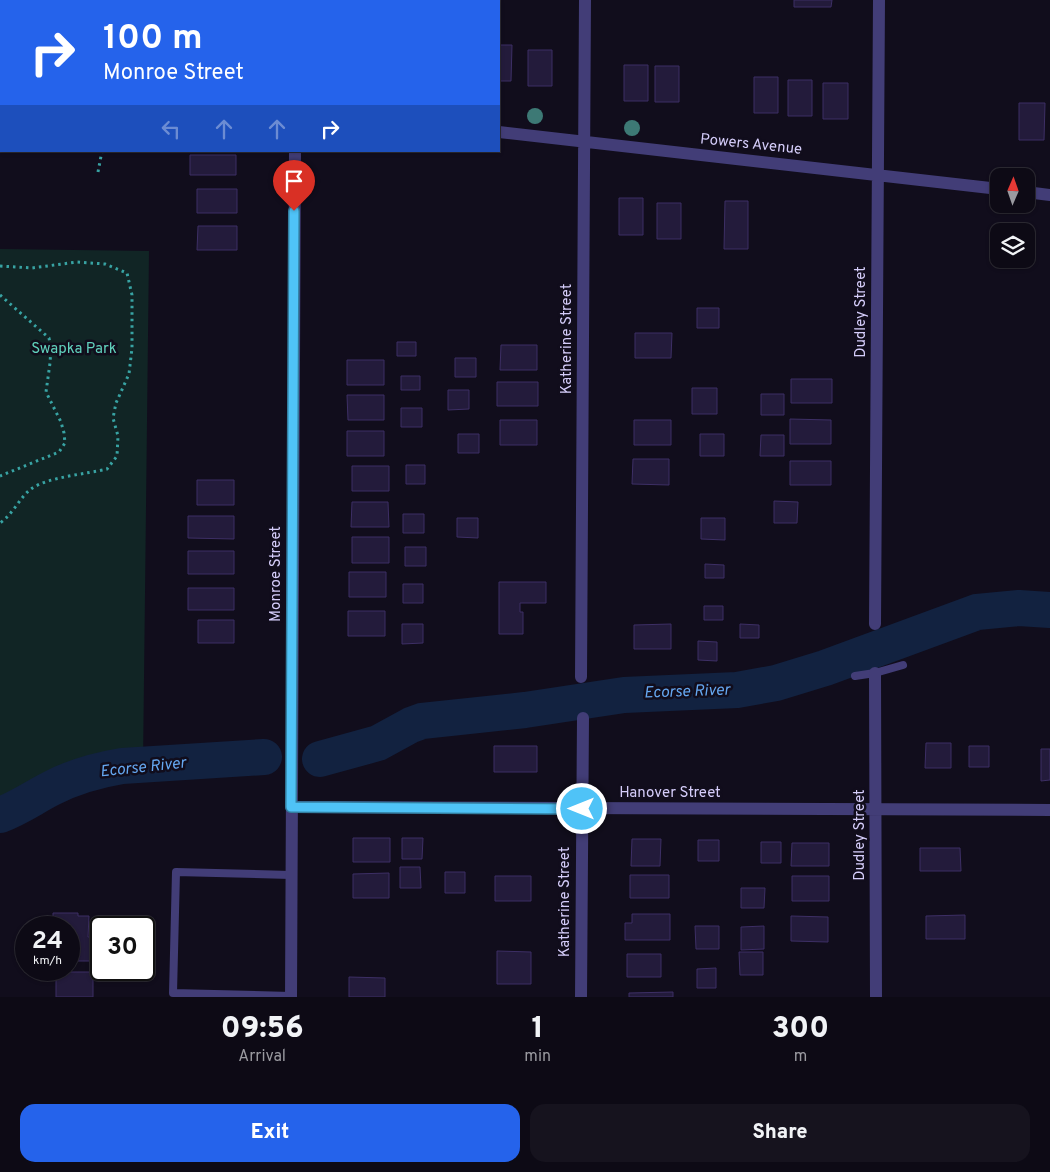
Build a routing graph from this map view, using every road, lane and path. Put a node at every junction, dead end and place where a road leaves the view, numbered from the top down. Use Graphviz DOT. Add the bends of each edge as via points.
graph roads {
  1 [pos="585,0"];
  2 [pos="879,0"];
  3 [pos="500,132"];
  4 [pos="584,142"];
  5 [pos="102,152"];
  6 [pos="295,152"];
  7 [pos="98,172"];
  8 [pos="878,176"];
  9 [pos="990,188"];
  10 [pos="1035,193"];
  11 [pos="1050,195"];
  12 [pos="0,266"];
  13 [pos="0,295"];
  14 [pos="0,476"];
  15 [pos="0,523"];
  16 [pos="875,624"];
  17 [pos="903,665"];
  18 [pos="875,673"];
  19 [pos="854,676"];
  20 [pos="582,677"];
  21 [pos="582,718"];
  22 [pos="291,807"];
  23 [pos="877,808"];
  24 [pos="582,809"];
  25 [pos="1050,810"];
  26 [pos="291,875"];
  27 [pos="291,997"];
  28 [pos="581,997"];
  29 [pos="876,997"];
  1 -- 4 [label="street, Katherine Street"];
  2 -- 8 [label="street, Dudley Street"];
  3 -- 4 [label="street, Powers Avenue"];
  4 -- 8 [label="street, Powers Avenue"];
  4 -- 20 [label="street, Katherine Street"];
  5 -- 7 [label="path"];
  6 -- 22 [label="street, Monroe Street"];
  8 -- 9 [label="street, Powers Avenue"];
  8 -- 16 [label="street, Dudley Street"];
  10 -- 11 [label="street"];
  12 -- 15 [label="path" via="32,268 77,262 105,264 127,273 132,295 132,348 129,374 113,418 118,436 117,456 107,469 45,482 31,489 10,516"];
  13 -- 14 [label="path" via="49,338 51,348 46,392 61,422 65,443 59,452"];
  17 -- 18 [label="lane"];
  18 -- 19 [label="lane"];
  18 -- 23 [label="street, Dudley Street"];
  21 -- 24 [label="street, Katherine Street"];
  22 -- 24 [label="street, Hanover Street"];
  22 -- 26 [label="street, Monroe Street"];
  23 -- 24 [label="street, Hanover Street"];
  23 -- 25 [label="street, Hanover Street"];
  23 -- 29 [label="street, Dudley Street"];
  24 -- 28 [label="street, Katherine Street"];
  26 -- 27 [label="street, Monroe Street"];
  26 -- 27 [label="lane" via="176,872 173,993"];
}
